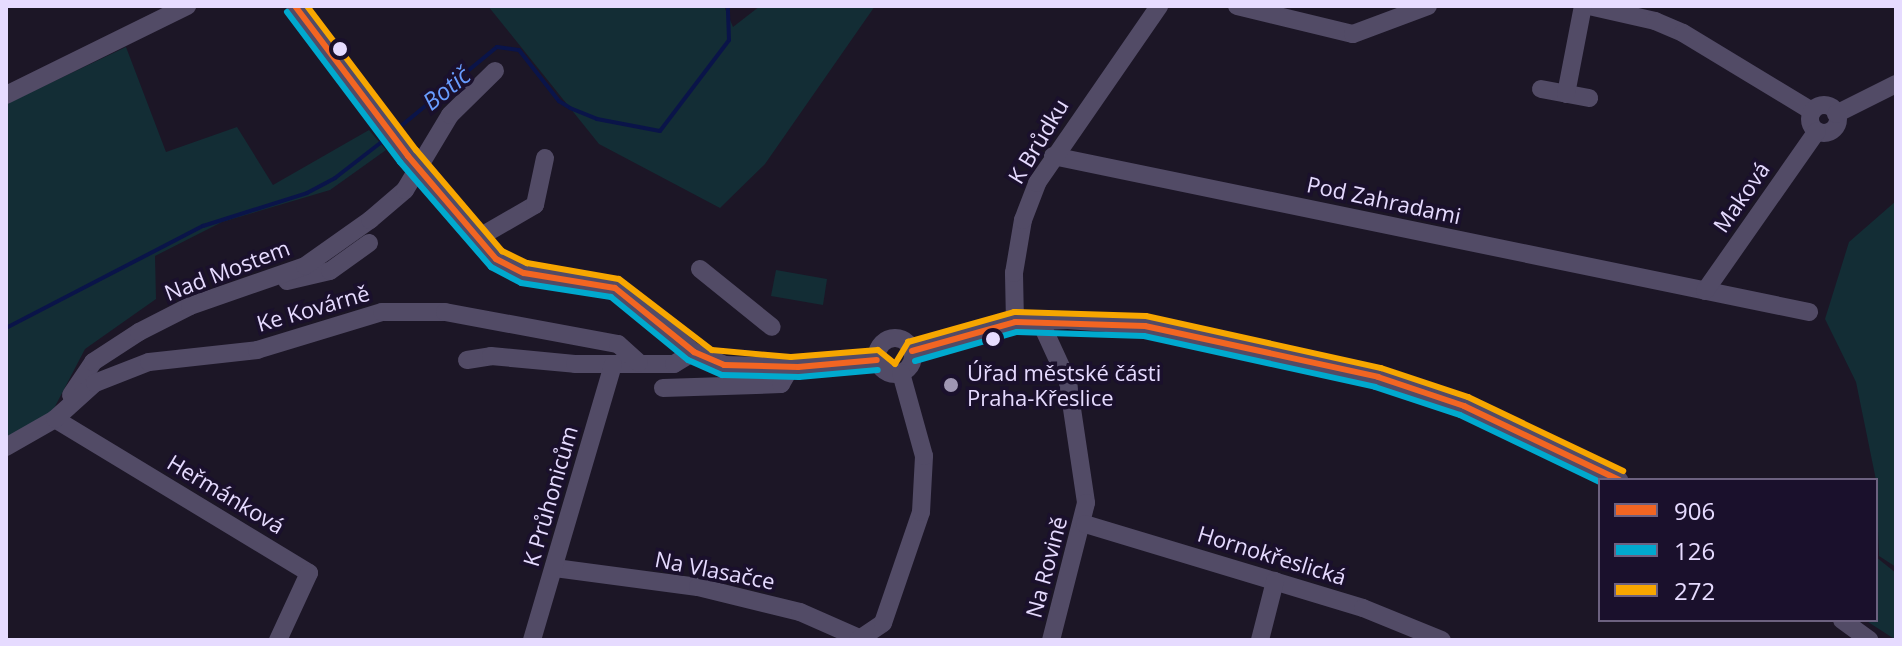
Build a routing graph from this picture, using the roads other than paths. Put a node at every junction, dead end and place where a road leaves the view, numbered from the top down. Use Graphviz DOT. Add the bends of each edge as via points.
graph roads {
  1 [pos="187,6"];
  2 [pos="295,6"];
  3 [pos="1159,6"];
  4 [pos="1237,6"];
  5 [pos="1428,6"];
  6 [pos="1583,6"];
  7 [pos="1589,6"];
  8 [pos="495,71"];
  9 [pos="1896,84"];
  10 [pos="1541,89"];
  11 [pos="1566,94"];
  12 [pos="6,95"];
  13 [pos="1589,98"];
  14 [pos="1812,111"];
  15 [pos="1836,114"];
  16 [pos="1817,131"];
  17 [pos="1053,156"];
  18 [pos="545,158"];
  19 [pos="412,160"];
  20 [pos="476,239"];
  21 [pos="369,243"];
  22 [pos="700,269"];
  23 [pos="268,278"];
  24 [pos="1705,291"];
  25 [pos="1809,312"];
  26 [pos="1040,321"];
  27 [pos="1015,322"];
  28 [pos="772,327"];
  29 [pos="912,351"];
  30 [pos="694,352"];
  31 [pos="467,360"];
  32 [pos="877,360"];
  33 [pos="639,363"];
  34 [pos="613,365"];
  35 [pos="791,367"];
  36 [pos="901,373"];
  37 [pos="663,388"];
  38 [pos="55,419"];
  39 [pos="6,447"];
  40 [pos="1615,478"];
  41 [pos="1085,524"];
  42 [pos="555,568"];
  43 [pos="1275,581"];
  44 [pos="1845,622"];
  45 [pos="859,639"];
  46 [pos="1437,639"];
  47 [pos="278,640"];
  48 [pos="532,640"];
  49 [pos="1051,640"];
  50 [pos="1260,640"];
  51 [pos="1870,640"];
  1 -- 12 [label="street"];
  2 -- 19 [label="street"];
  3 -- 17 [label="street, K Brůdku"];
  4 -- 5 [label="street" via="1353,34"];
  6 -- 11 [label="street"];
  7 -- 14 [label="street" via="1683,33"];
  8 -- 19 [label="street, Nad Mostem"];
  9 -- 15 [label="street, Maková"];
  10 -- 11 [label="street"];
  11 -- 13 [label="street"];
  14 -- 15 [label="street" via="1823,106"];
  14 -- 16 [label="street" via="1810,122"];
  15 -- 16 [label="street, Maková" via="1834,128"];
  16 -- 24 [label="street, Maková"];
  17 -- 24 [label="street, Pod Zahradami"];
  17 -- 27 [label="street, K Brůdku" via="1023,220 1014,273"];
  18 -- 20 [label="street" via="535,205"];
  19 -- 20 [label="street"];
  19 -- 23 [label="street, Nad Mostem" via="405,190 370,220 305,266"];
  20 -- 30 [label="street" via="496,259 524,273 615,288"];
  21 -- 23 [label="street" via="314,278"];
  22 -- 28 [label="street"];
  23 -- 38 [label="street, Nad Mostem" via="190,306 93,362"];
  24 -- 25 [label="street, Pod Zahradami"];
  26 -- 27 [label="street"];
  26 -- 40 [label="street" via="1145,326 1378,377 1464,406"];
  26 -- 41 [label="street, Na Rovině" via="1068,382"];
  27 -- 29 [label="street"];
  29 -- 32 [label="street" via="905,341 887,339 878,348"];
  29 -- 36 [label="street" via="911,364"];
  30 -- 33 [label="street" via="674,364"];
  30 -- 35 [label="street" via="724,365"];
  31 -- 34 [label="street" via="491,356"];
  32 -- 35 [label="street"];
  32 -- 36 [label="street" via="883,371"];
  33 -- 34 [label="street"];
  33 -- 38 [label="street, Ke Kovárně" via="618,344 445,312 382,312 257,350 149,362 95,383"];
  34 -- 42 [label="street, K Průhonicům"];
  35 -- 37 [label="street" via="781,384"];
  36 -- 45 [label="street" via="924,456 921,512 883,623"];
  38 -- 39 [label="street, Ke Kovárně"];
  38 -- 47 [label="street, Heřmánková" via="309,573"];
  41 -- 43 [label="street, Hornokřeslická"];
  41 -- 49 [label="street, Na Rovině"];
  42 -- 45 [label="street, Na Vlasačce" via="698,587 800,612"];
  42 -- 48 [label="street, K Průhonicům"];
  43 -- 46 [label="street, Hornokřeslická" via="1363,608"];
  43 -- 50 [label="street"];
  44 -- 51 [label="street"];
}
